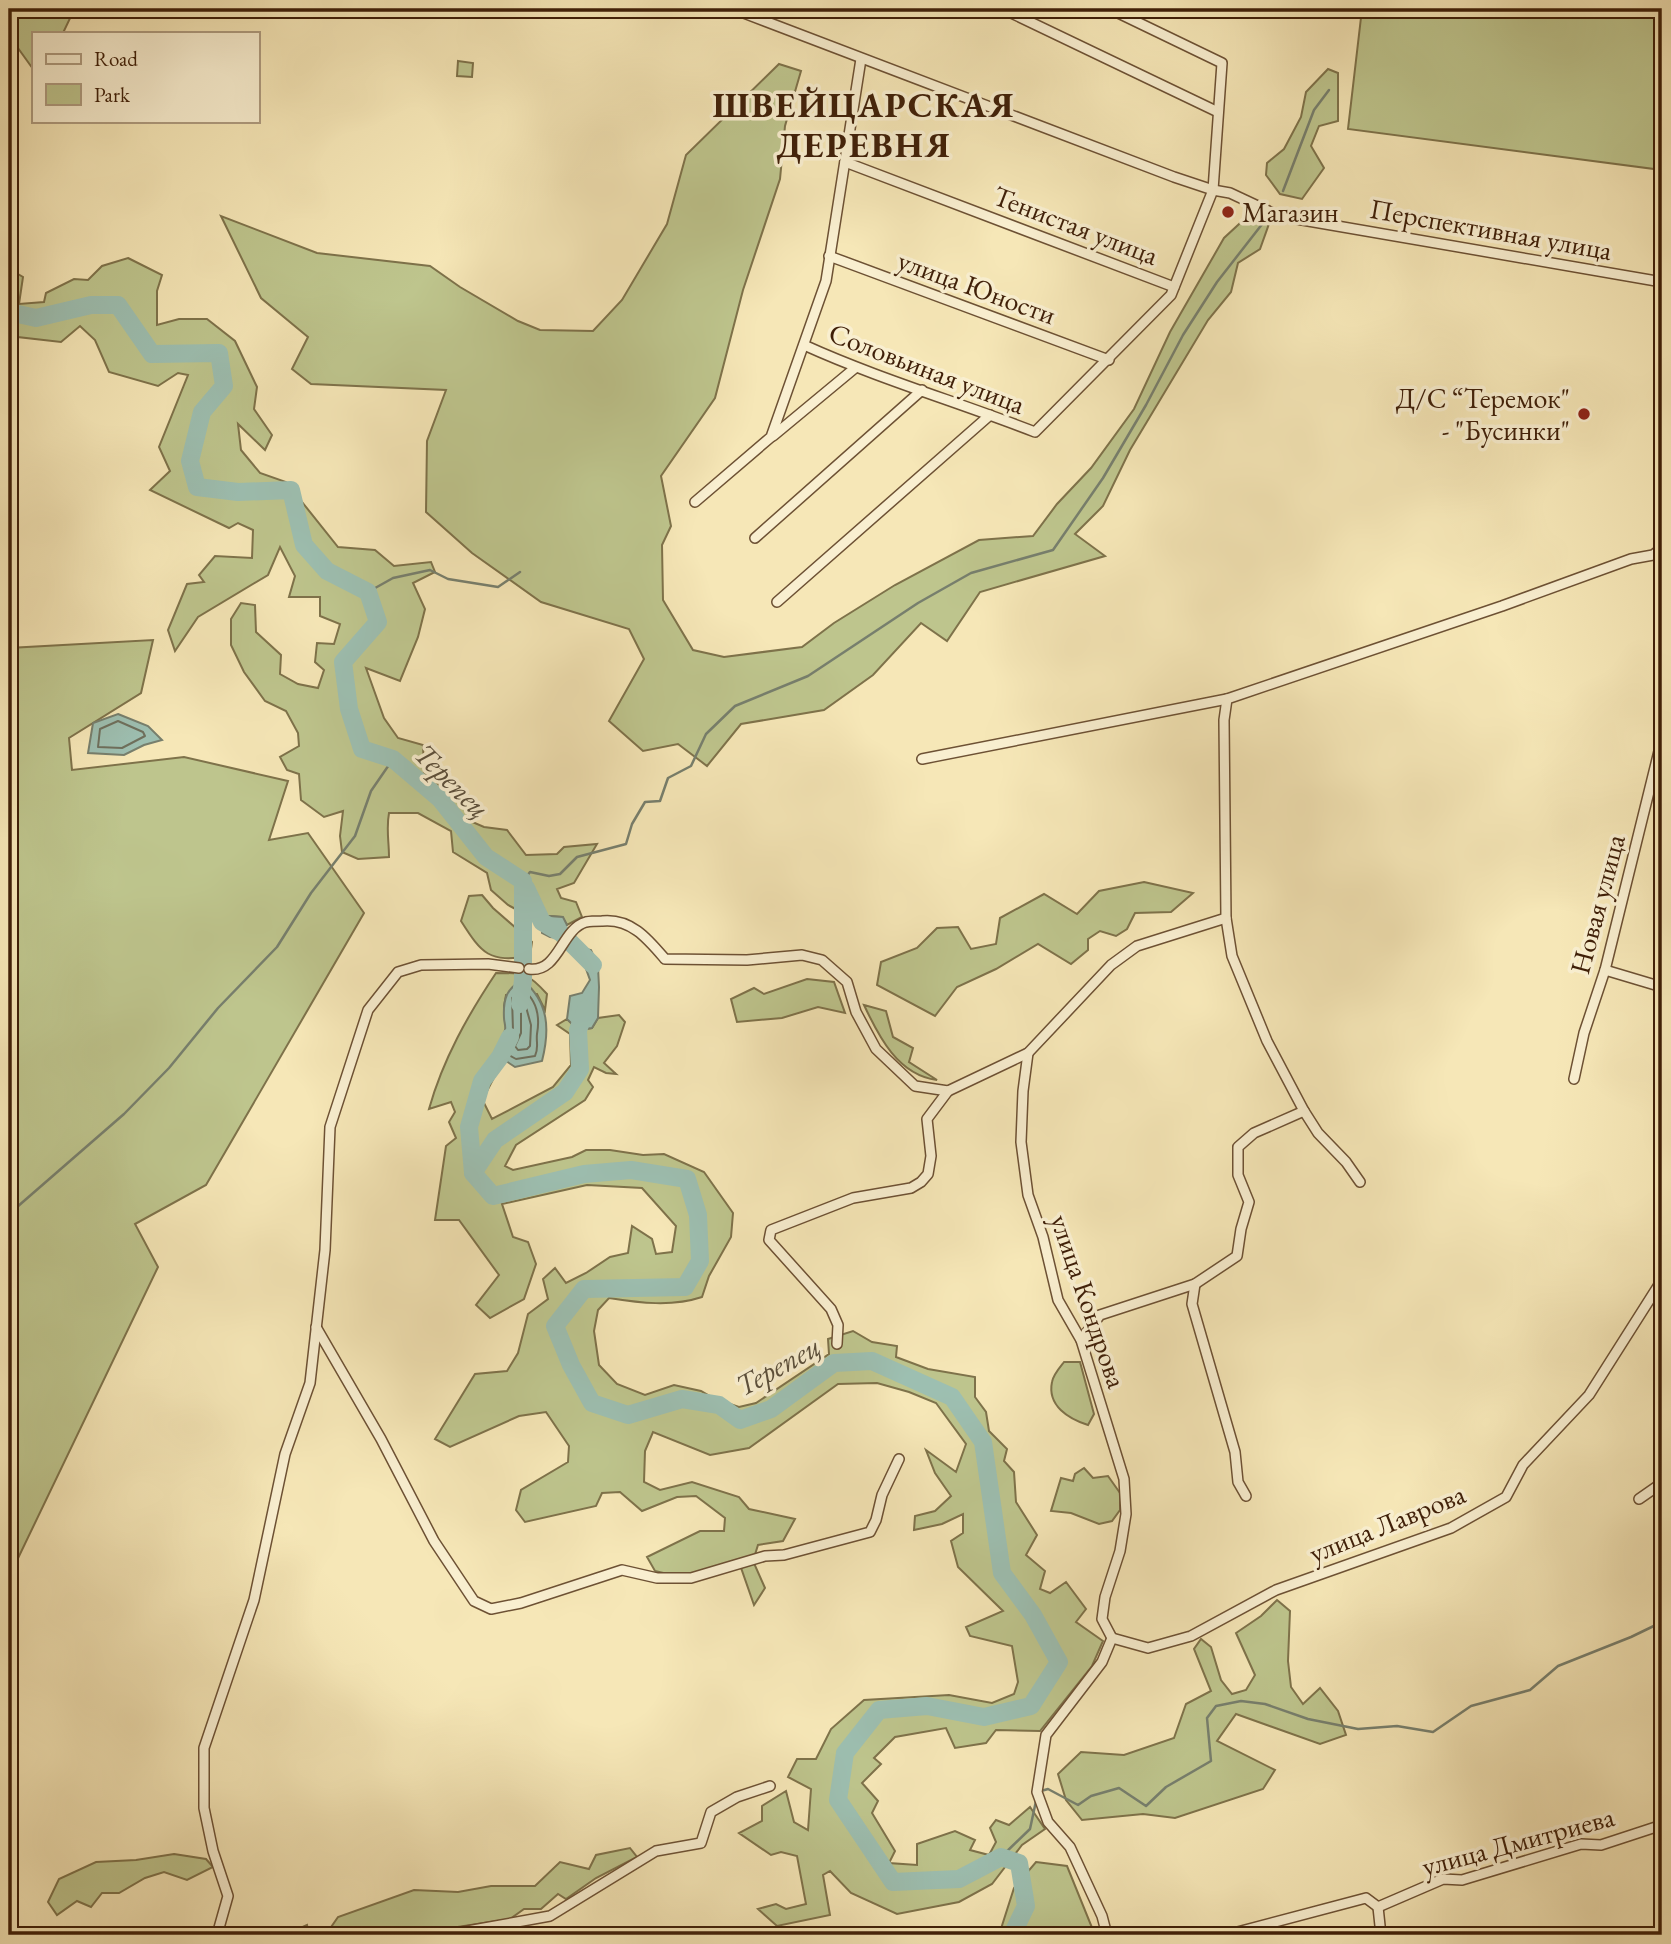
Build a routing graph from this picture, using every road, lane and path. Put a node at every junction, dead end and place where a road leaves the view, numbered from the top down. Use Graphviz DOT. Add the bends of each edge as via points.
graph roads {
  1 [pos="721,9"];
  2 [pos="751,9"];
  3 [pos="1003,9"];
  4 [pos="1110,9"];
  5 [pos="741,12"];
  6 [pos="861,59"];
  7 [pos="1218,113"];
  8 [pos="845,162"];
  9 [pos="1213,190"];
  10 [pos="829,256"];
  11 [pos="1662,282"];
  12 [pos="1174,287"];
  13 [pos="804,345"];
  14 [pos="1109,359"];
  15 [pos="855,368"];
  16 [pos="922,390"];
  17 [pos="990,415"];
  18 [pos="771,437"];
  19 [pos="695,502"];
  20 [pos="755,538"];
  21 [pos="1662,548"];
  22 [pos="1658,556"];
  23 [pos="777,602"];
  24 [pos="1227,699"];
  25 [pos="1662,739"];
  26 [pos="922,759"];
  27 [pos="1226,919"];
  28 [pos="1605,970"];
  29 [pos="1662,987"];
  30 [pos="1028,1053"];
  31 [pos="1574,1079"];
  32 [pos="948,1091"];
  33 [pos="1304,1111"];
  34 [pos="1360,1182"];
  35 [pos="1662,1280"];
  36 [pos="1195,1284"];
  37 [pos="316,1325"];
  38 [pos="1081,1340"];
  39 [pos="837,1344"];
  40 [pos="900,1459"];
  41 [pos="1662,1483"];
  42 [pos="1246,1496"];
  43 [pos="1639,1499"];
  44 [pos="1112,1637"];
  45 [pos="770,1786"];
  46 [pos="1662,1825"];
  47 [pos="1378,1907"];
  48 [pos="217,1935"];
  49 [pos="445,1935"];
  50 [pos="1107,1935"];
  51 [pos="1226,1935"];
  52 [pos="1381,1935"];
  1 -- 5 [label="street, Перспективная улица"];
  2 -- 5 [label="street"];
  3 -- 7 [label="street"];
  4 -- 7 [label="street" via="1222,63"];
  5 -- 6 [label="street, Перспективная улица"];
  6 -- 8 [label="street"];
  6 -- 9 [label="street, Перспективная улица"];
  7 -- 9 [label="street"];
  8 -- 10 [label="street"];
  8 -- 12 [label="street, Тенистая улица"];
  9 -- 11 [label="street, Перспективная улица" via="1279,216"];
  9 -- 12 [label="street"];
  10 -- 13 [label="street" via="826,281"];
  10 -- 14 [label="street, улица Юности"];
  12 -- 14 [label="street"];
  13 -- 15 [label="street, Соловьиная улица"];
  13 -- 18 [label="street"];
  14 -- 17 [label="street, Соловьиная улица" via="1035,432"];
  15 -- 16 [label="street, Соловьиная улица"];
  15 -- 18 [label="street"];
  16 -- 17 [label="street, Соловьиная улица"];
  16 -- 20 [label="street"];
  17 -- 23 [label="street"];
  18 -- 19 [label="street"];
  21 -- 22 [label="street"];
  22 -- 24 [label="street" via="1631,559"];
  24 -- 26 [label="street"];
  24 -- 27 [label="street"];
  25 -- 28 [label="street, Новая улица"];
  27 -- 30 [label="street" via="1137,946 1111,965"];
  27 -- 33 [label="street" via="1247,993"];
  28 -- 29 [label="street"];
  28 -- 31 [label="street, Новая улица"];
  30 -- 32 [label="street"];
  30 -- 38 [label="street, улица Кондрова" via="1021,1142 1028,1195 1058,1300"];
  32 -- 37 [label="street" via="915,1086 876,1049 856,1012 847,982 822,960 802,956 664,960 641,931 612,920 583,922 548,964 535,970 488,964 421,965 398,972 368,1010 330,1127 325,1251"];
  32 -- 39 [label="street" via="927,1119 931,1156 928,1174 921,1182 911,1188 853,1198 769,1234 769,1240 831,1309 838,1325"];
  33 -- 34 [label="street"];
  33 -- 36 [label="street" via="1254,1133 1238,1147 1238,1175 1249,1202 1237,1256"];
  35 -- 44 [label="street, улица Лаврова" via="1589,1395 1523,1465 1506,1497 1451,1528 1276,1590 1191,1636 1148,1648"];
  36 -- 38 [label="street" via="1100,1315"];
  36 -- 42 [label="street" via="1192,1304 1235,1452 1238,1482"];
  37 -- 40 [label="street" via="435,1541 474,1601 491,1609 622,1570 657,1578 691,1578 870,1532"];
  37 -- 48 [label="street" via="310,1383 285,1454 254,1600 204,1748 204,1808 228,1896"];
  38 -- 44 [label="street, улица Кондрова" via="1124,1479 1121,1551 1102,1619"];
  41 -- 43 [label="street"];
  44 -- 50 [label="street" via="1102,1662 1046,1735 1037,1792 1048,1822 1070,1847"];
  45 -- 49 [label="street" via="711,1812 701,1843 656,1851 550,1916"];
  46 -- 47 [label="street, улица Дмитриева" via="1462,1880 1443,1880"];
  47 -- 51 [label="street, улица Дмитриева" via="1366,1898"];
  47 -- 52 [label="street"];
}
